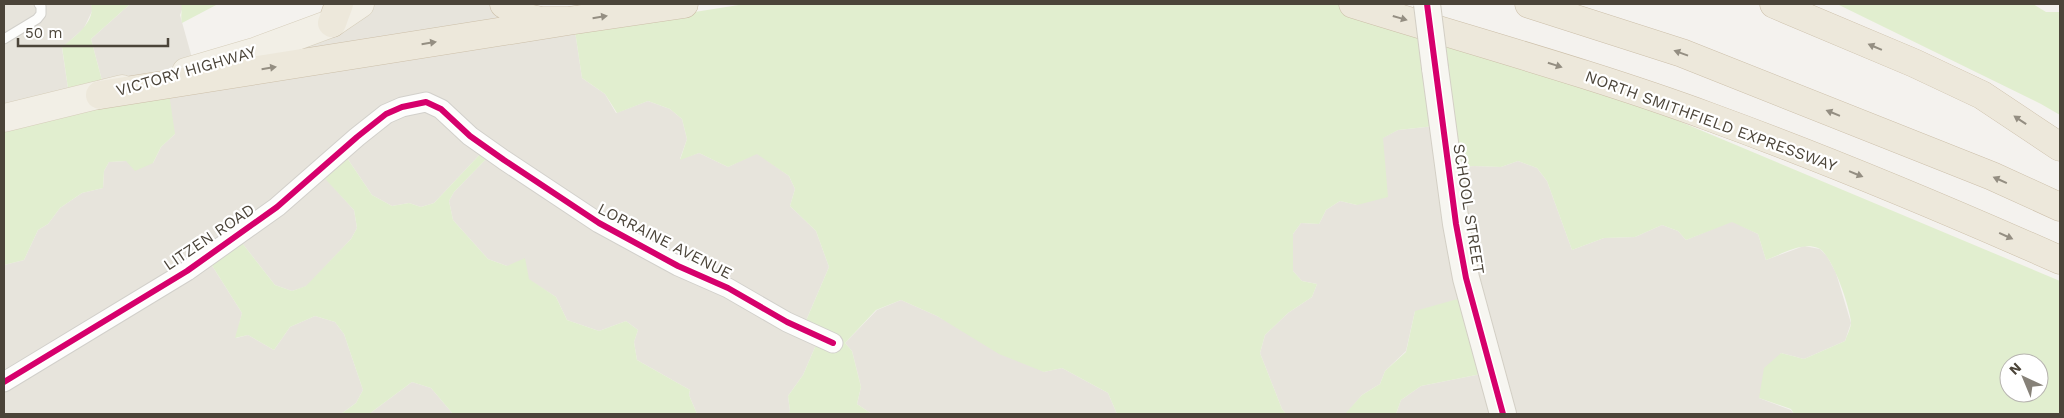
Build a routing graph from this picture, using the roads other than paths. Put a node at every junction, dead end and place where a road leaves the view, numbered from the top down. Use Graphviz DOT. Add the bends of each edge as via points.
graph roads {
  1 [pos="39,4"];
  2 [pos="360,4"];
  3 [pos="504,4"];
  4 [pos="684,4"];
  5 [pos="1353,4"];
  6 [pos="1427,4"];
  7 [pos="1529,4"];
  8 [pos="1774,4"];
  9 [pos="335,13"];
  10 [pos="568,21"];
  11 [pos="4,38"];
  12 [pos="100,95"];
  13 [pos="418,102"];
  14 [pos="4,118"];
  15 [pos="2060,147"];
  16 [pos="2060,207"];
  17 [pos="2060,260"];
  18 [pos="833,343"];
  19 [pos="4,382"];
  20 [pos="1503,414"];
  1 -- 11 [label="lane" via="41,14 37,19"];
  2 -- 9 [label="main road, VICTORY HIGHWAY"];
  3 -- 10 [label="highway" via="527,18"];
  10 -- 4 [label="highway, one-way"];
  5 -- 17 [label="highway, NORTH SMITHFIELD EXPRESSWAY, one-way" via="1451,32 1710,117 1984,226"];
  6 -- 20 [label="street, SCHOOL STREET, bridge" via="1466,278"];
  16 -- 7 [label="highway, one-way" via="1992,176 1682,53"];
  15 -- 8 [label="highway, one-way" via="1982,95"];
  9 -- 12 [label="main road, VICTORY HIGHWAY" via="254,52"];
  12 -- 10 [label="highway, one-way"];
  12 -- 14 [label="main road, VICTORY HIGHWAY"];
  13 -- 18 [label="street, LORRAINE AVENUE" via="441,109 470,136 599,224"];
  13 -- 19 [label="street, LITZEN ROAD" via="386,114 277,207 187,270"];
}
